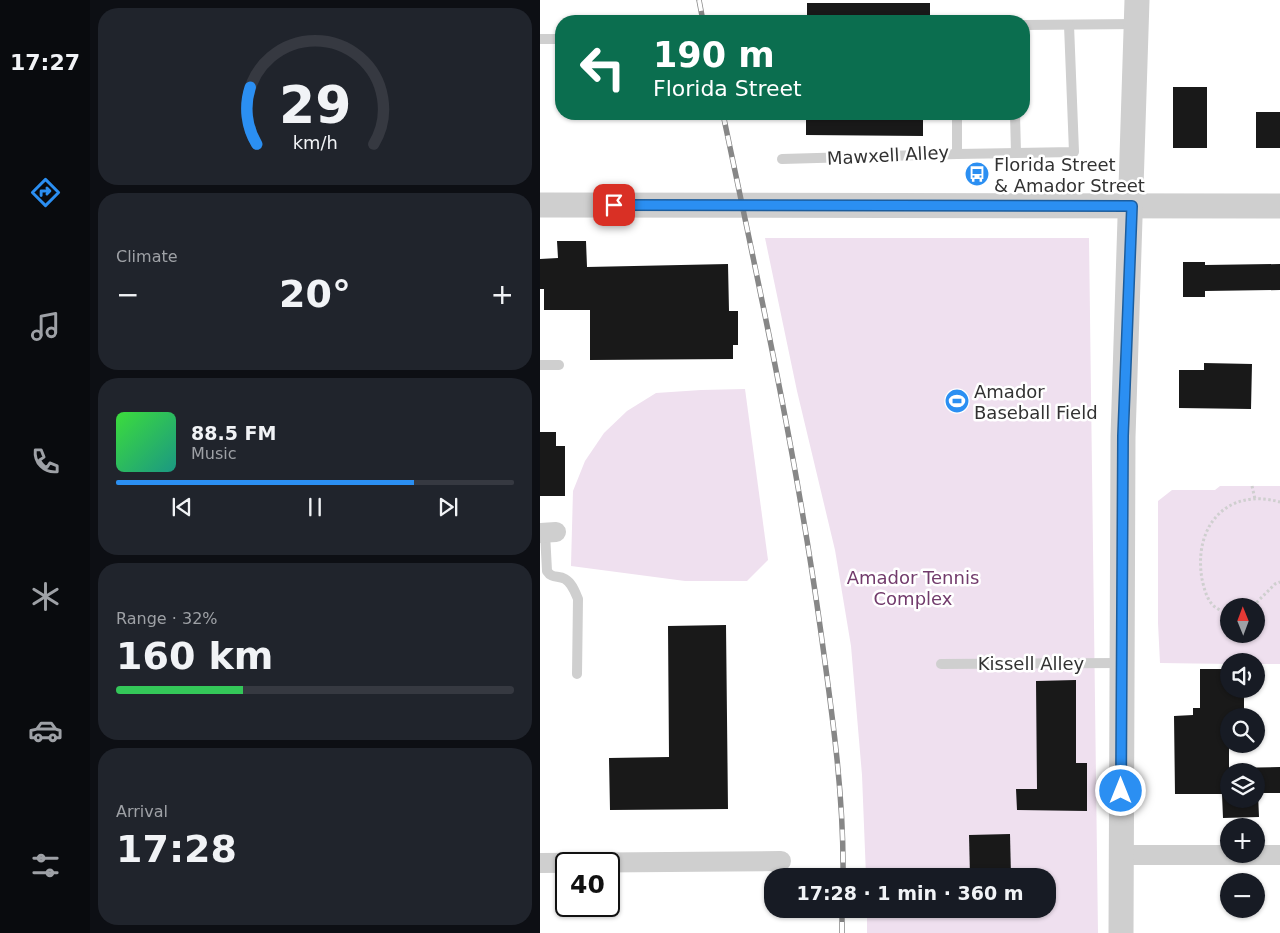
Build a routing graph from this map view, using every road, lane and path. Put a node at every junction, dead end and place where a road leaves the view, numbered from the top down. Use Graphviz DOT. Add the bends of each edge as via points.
graph roads {
  1 [pos="1137,12"];
  2 [pos="1030,25"];
  3 [pos="1069,25"];
  4 [pos="540,39"];
  5 [pos="555,39"];
  6 [pos="957,120"];
  7 [pos="1015,120"];
  8 [pos="1016,153"];
  9 [pos="958,154"];
  10 [pos="782,159"];
  11 [pos="540,205"];
  12 [pos="1132,206"];
  13 [pos="1280,206"];
  14 [pos="540,365"];
  15 [pos="559,365"];
  16 [pos="1252,486"];
  17 [pos="1255,499"];
  18 [pos="1280,502"];
  19 [pos="547,533"];
  20 [pos="1280,582"];
  21 [pos="1261,598"];
  22 [pos="1220,610"];
  23 [pos="1122,663"];
  24 [pos="941,664"];
  25 [pos="577,674"];
  26 [pos="1120,855"];
  27 [pos="1280,855"];
  28 [pos="781,861"];
  29 [pos="540,863"];
  30 [pos="1121,933"];
  1 -- 3 [label="lane"];
  1 -- 12 [label="street"];
  2 -- 3 [label="lane"];
  3 -- 8 [label="lane" via="1074,152"];
  4 -- 5 [label="lane"];
  6 -- 9 [label="lane, Mawxell Alley"];
  7 -- 8 [label="lane"];
  8 -- 9 [label="lane"];
  9 -- 10 [label="lane, Mawxell Alley"];
  11 -- 12 [label="street"];
  12 -- 13 [label="street"];
  12 -- 23 [label="street" via="1123,436"];
  14 -- 15 [label="lane"];
  16 -- 17 [label="path"];
  17 -- 18 [label="path"];
  17 -- 22 [label="path" via="1238,502 1217,516 1210,525 1201,550 1204,586 1210,602"];
  19 -- 25 [label="lane" via="547,571 574,588 578,599"];
  20 -- 21 [label="path"];
  23 -- 24 [label="lane, Kissell Alley"];
  23 -- 26 [label="street"];
  26 -- 27 [label="street"];
  26 -- 30 [label="street"];
  28 -- 29 [label="street"];
}
